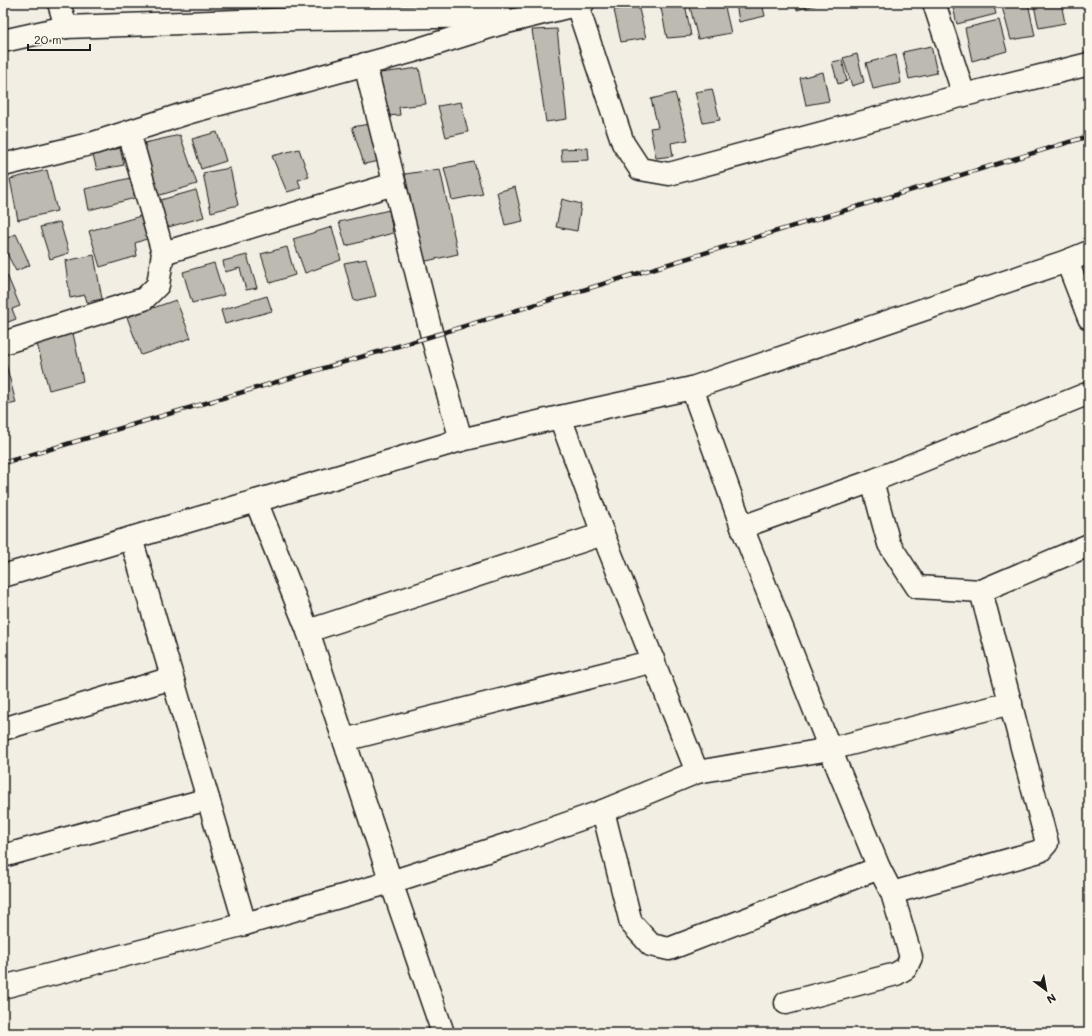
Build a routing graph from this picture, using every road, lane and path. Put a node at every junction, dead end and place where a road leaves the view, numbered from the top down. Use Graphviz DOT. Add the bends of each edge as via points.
graph roads {
  1 [pos="59,3"];
  2 [pos="934,3"];
  3 [pos="580,4"];
  4 [pos="535,15"];
  5 [pos="66,27"];
  6 [pos="3,42"];
  7 [pos="365,64"];
  8 [pos="1089,64"];
  9 [pos="964,95"];
  10 [pos="128,132"];
  11 [pos="3,165"];
  12 [pos="394,184"];
  13 [pos="1089,252"];
  14 [pos="163,253"];
  15 [pos="1066,261"];
  16 [pos="1089,318"];
  17 [pos="3,343"];
  18 [pos="692,388"];
  19 [pos="1089,393"];
  20 [pos="560,417"];
  21 [pos="461,440"];
  22 [pos="872,481"];
  23 [pos="256,501"];
  24 [pos="742,527"];
  25 [pos="603,534"];
  26 [pos="131,538"];
  27 [pos="1089,545"];
  28 [pos="3,576"];
  29 [pos="981,591"];
  30 [pos="308,631"];
  31 [pos="654,661"];
  32 [pos="172,678"];
  33 [pos="1011,703"];
  34 [pos="3,728"];
  35 [pos="344,740"];
  36 [pos="830,749"];
  37 [pos="697,772"];
  38 [pos="208,799"];
  39 [pos="603,811"];
  40 [pos="3,856"];
  41 [pos="879,868"];
  42 [pos="391,882"];
  43 [pos="892,893"];
  44 [pos="244,924"];
  45 [pos="3,987"];
  46 [pos="786,1003"];
  47 [pos="443,1033"];
  1 -- 5 [label="street"];
  2 -- 9 [label="street"];
  3 -- 4 [label="street"];
  3 -- 9 [label="street" via="623,143 640,169 669,174"];
  4 -- 5 [label="street" via="291,19"];
  4 -- 7 [label="street"];
  5 -- 6 [label="street"];
  7 -- 10 [label="street"];
  7 -- 12 [label="street"];
  8 -- 9 [label="street"];
  10 -- 11 [label="street"];
  10 -- 14 [label="street"];
  12 -- 14 [label="street"];
  12 -- 21 [label="street"];
  13 -- 15 [label="street"];
  14 -- 17 [label="street" via="158,285 144,299"];
  15 -- 16 [label="street"];
  15 -- 18 [label="street"];
  18 -- 20 [label="street"];
  18 -- 24 [label="street"];
  19 -- 22 [label="street"];
  20 -- 21 [label="street"];
  20 -- 25 [label="street"];
  21 -- 23 [label="street"];
  22 -- 24 [label="street"];
  22 -- 29 [label="street" via="889,544 917,587"];
  23 -- 26 [label="street"];
  23 -- 30 [label="street"];
  24 -- 36 [label="street"];
  25 -- 30 [label="street"];
  25 -- 31 [label="street"];
  26 -- 28 [label="street"];
  26 -- 32 [label="street"];
  27 -- 29 [label="street"];
  29 -- 33 [label="street"];
  30 -- 35 [label="street"];
  31 -- 35 [label="street"];
  31 -- 37 [label="street"];
  32 -- 34 [label="street"];
  32 -- 38 [label="street"];
  33 -- 36 [label="street"];
  33 -- 43 [label="street" via="1047,843 1040,851"];
  35 -- 42 [label="street"];
  36 -- 37 [label="street"];
  36 -- 41 [label="street"];
  37 -- 39 [label="street"];
  38 -- 40 [label="street"];
  38 -- 44 [label="street"];
  39 -- 41 [label="street" via="631,923 651,945 669,949"];
  39 -- 42 [label="street"];
  41 -- 43 [label="street"];
  42 -- 44 [label="street"];
  42 -- 47 [label="street"];
  43 -- 46 [label="street" via="911,958 906,968 896,974"];
  44 -- 45 [label="street"];
}
